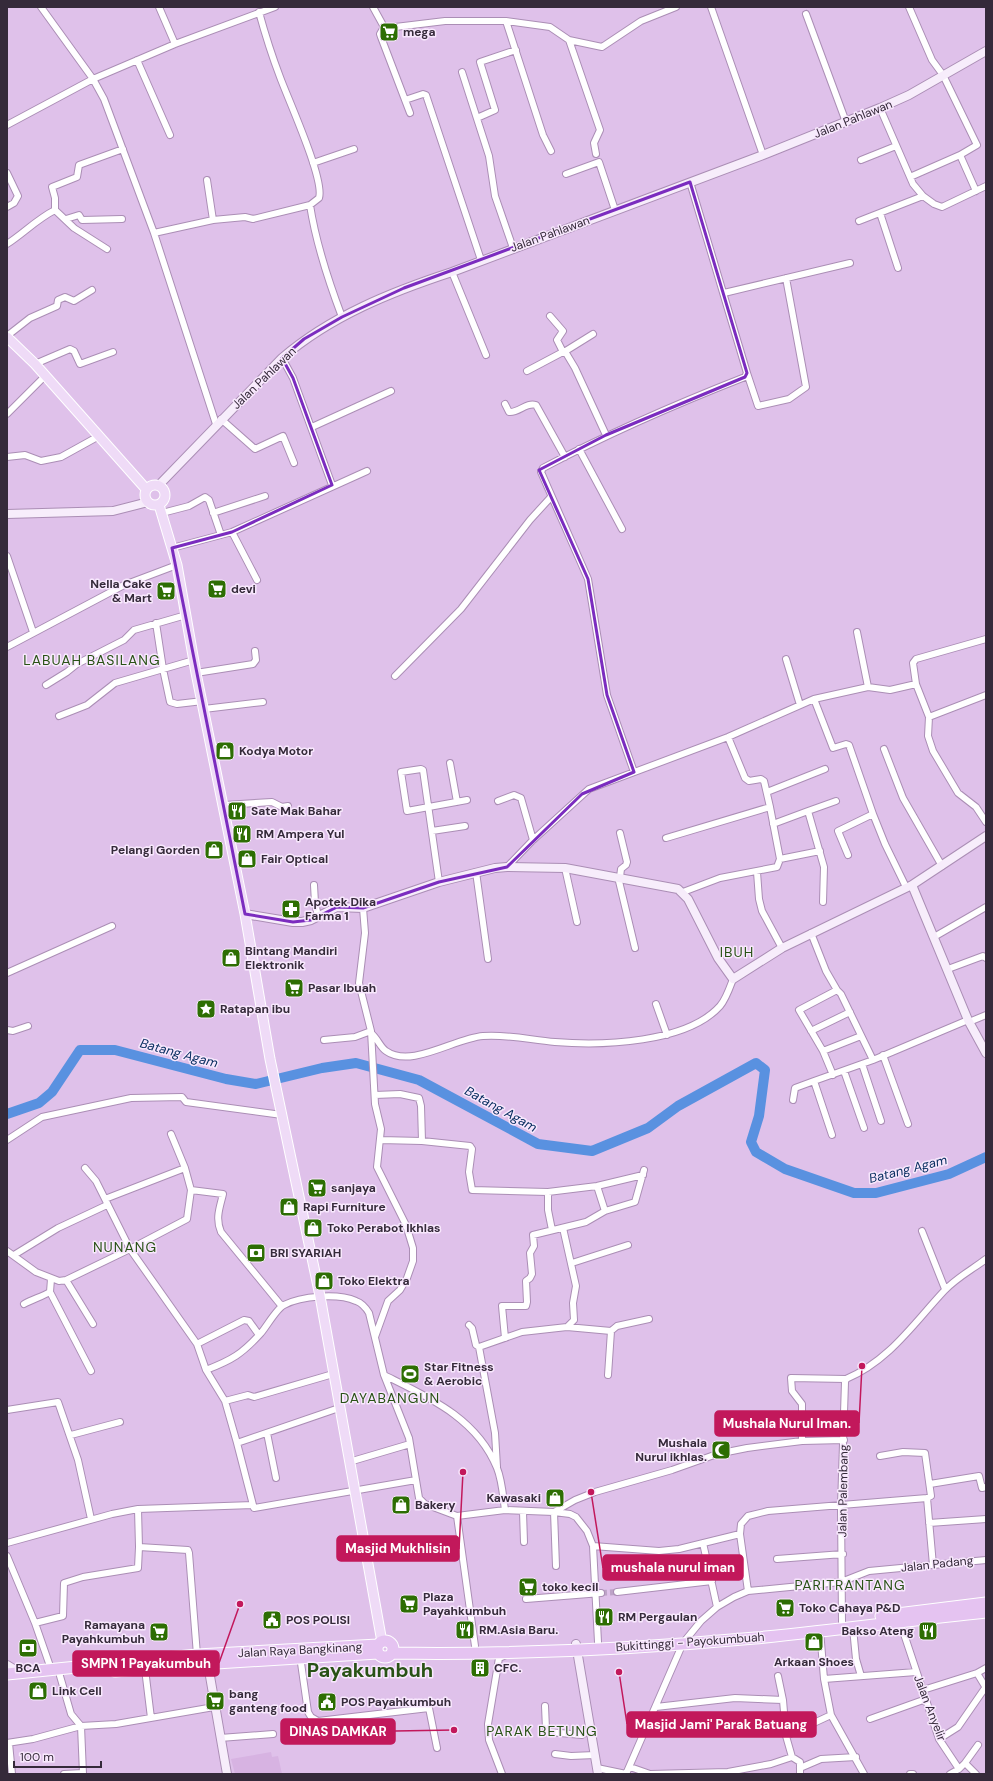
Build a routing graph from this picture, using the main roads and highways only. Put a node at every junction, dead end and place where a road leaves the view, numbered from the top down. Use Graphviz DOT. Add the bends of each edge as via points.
graph roads {
  1 [pos="986,51"];
  2 [pos="8,338"];
  3 [pos="159,485"];
  4 [pos="146,489"];
  5 [pos="148,502"];
  6 [pos="160,509"];
  7 [pos="7,514"];
  8 [pos="986,836"];
  9 [pos="909,886"];
  10 [pos="245,914"];
  11 [pos="986,1053"];
  12 [pos="986,1603"];
  13 [pos="986,1612"];
  14 [pos="922,1615"];
  15 [pos="685,1640"];
  16 [pos="577,1647"];
  17 [pos="384,1648"];
  18 [pos="204,1658"];
  19 [pos="7,1665"];
  20 [pos="109,1668"];
  21 [pos="7,1674"];
  22 [pos="22,1675"];
  23 [pos="7,1679"];
  24 [pos="598,1771"];
  25 [pos="227,1774"];
  1 -- 3 [label="main road, Jalan Pahlawan" via="909,95 880,108 763,156 404,288 342,317 304,339 282,358"];
  2 -- 4 [label="main road" via="35,364"];
  3 -- 4 [label="main road"];
  3 -- 6 [label="main road" via="163,488 166,498"];
  4 -- 5 [label="main road"];
  5 -- 6 [label="main road"];
  5 -- 7 [label="main road" via="113,511"];
  6 -- 10 [label="main road" via="177,565 196,673"];
  8 -- 9 [label="main road"];
  9 -- 10 [label="main road" via="782,948 733,979 718,958 683,892 670,886 565,868 507,867 476,872 363,908 337,907 311,920 293,922"];
  9 -- 11 [label="main road" via="948,969 968,1021"];
  10 -- 17 [label="main road" via="270,1059 320,1296"];
  12 -- 14 [label="highway, Bukittinggi - Payokumbuah"];
  13 -- 14 [label="highway, Bukittinggi - Payokumbuah"];
  14 -- 15 [label="highway, Bukittinggi - Payokumbuah"];
  14 -- 15 [label="highway, Bukittinggi - Payokumbuah" via="900,1622 853,1628 754,1638"];
  15 -- 16 [label="highway, Bukittinggi - Payokumbuah"];
  15 -- 16 [label="highway, Bukittinggi - Payokumbuah" via="598,1642"];
  16 -- 17 [label="highway, Bukittinggi - Payokumbuah"];
  16 -- 17 [label="highway, Bukittinggi - Payokumbuah" via="511,1652"];
  16 -- 24 [label="main road"];
  17 -- 18 [label="highway, Jalan Raya Bangkinang"];
  18 -- 20 [label="highway, Jalan Raya Bangkinang"];
  18 -- 20 [label="highway, Jalan Raya Bangkinang" via="145,1669"];
  18 -- 25 [label="main road"];
  19 -- 22 [label="main road"];
  20 -- 22 [label="highway, Jalan Raya Bangkinang" via="50,1669"];
  20 -- 22 [label="highway, Jalan Raya Bangkinang" via="60,1676"];
  21 -- 22 [label="highway, Jalan Raya Bangkinang"];
  22 -- 23 [label="highway, Jalan Raya Bangkinang"];
}
